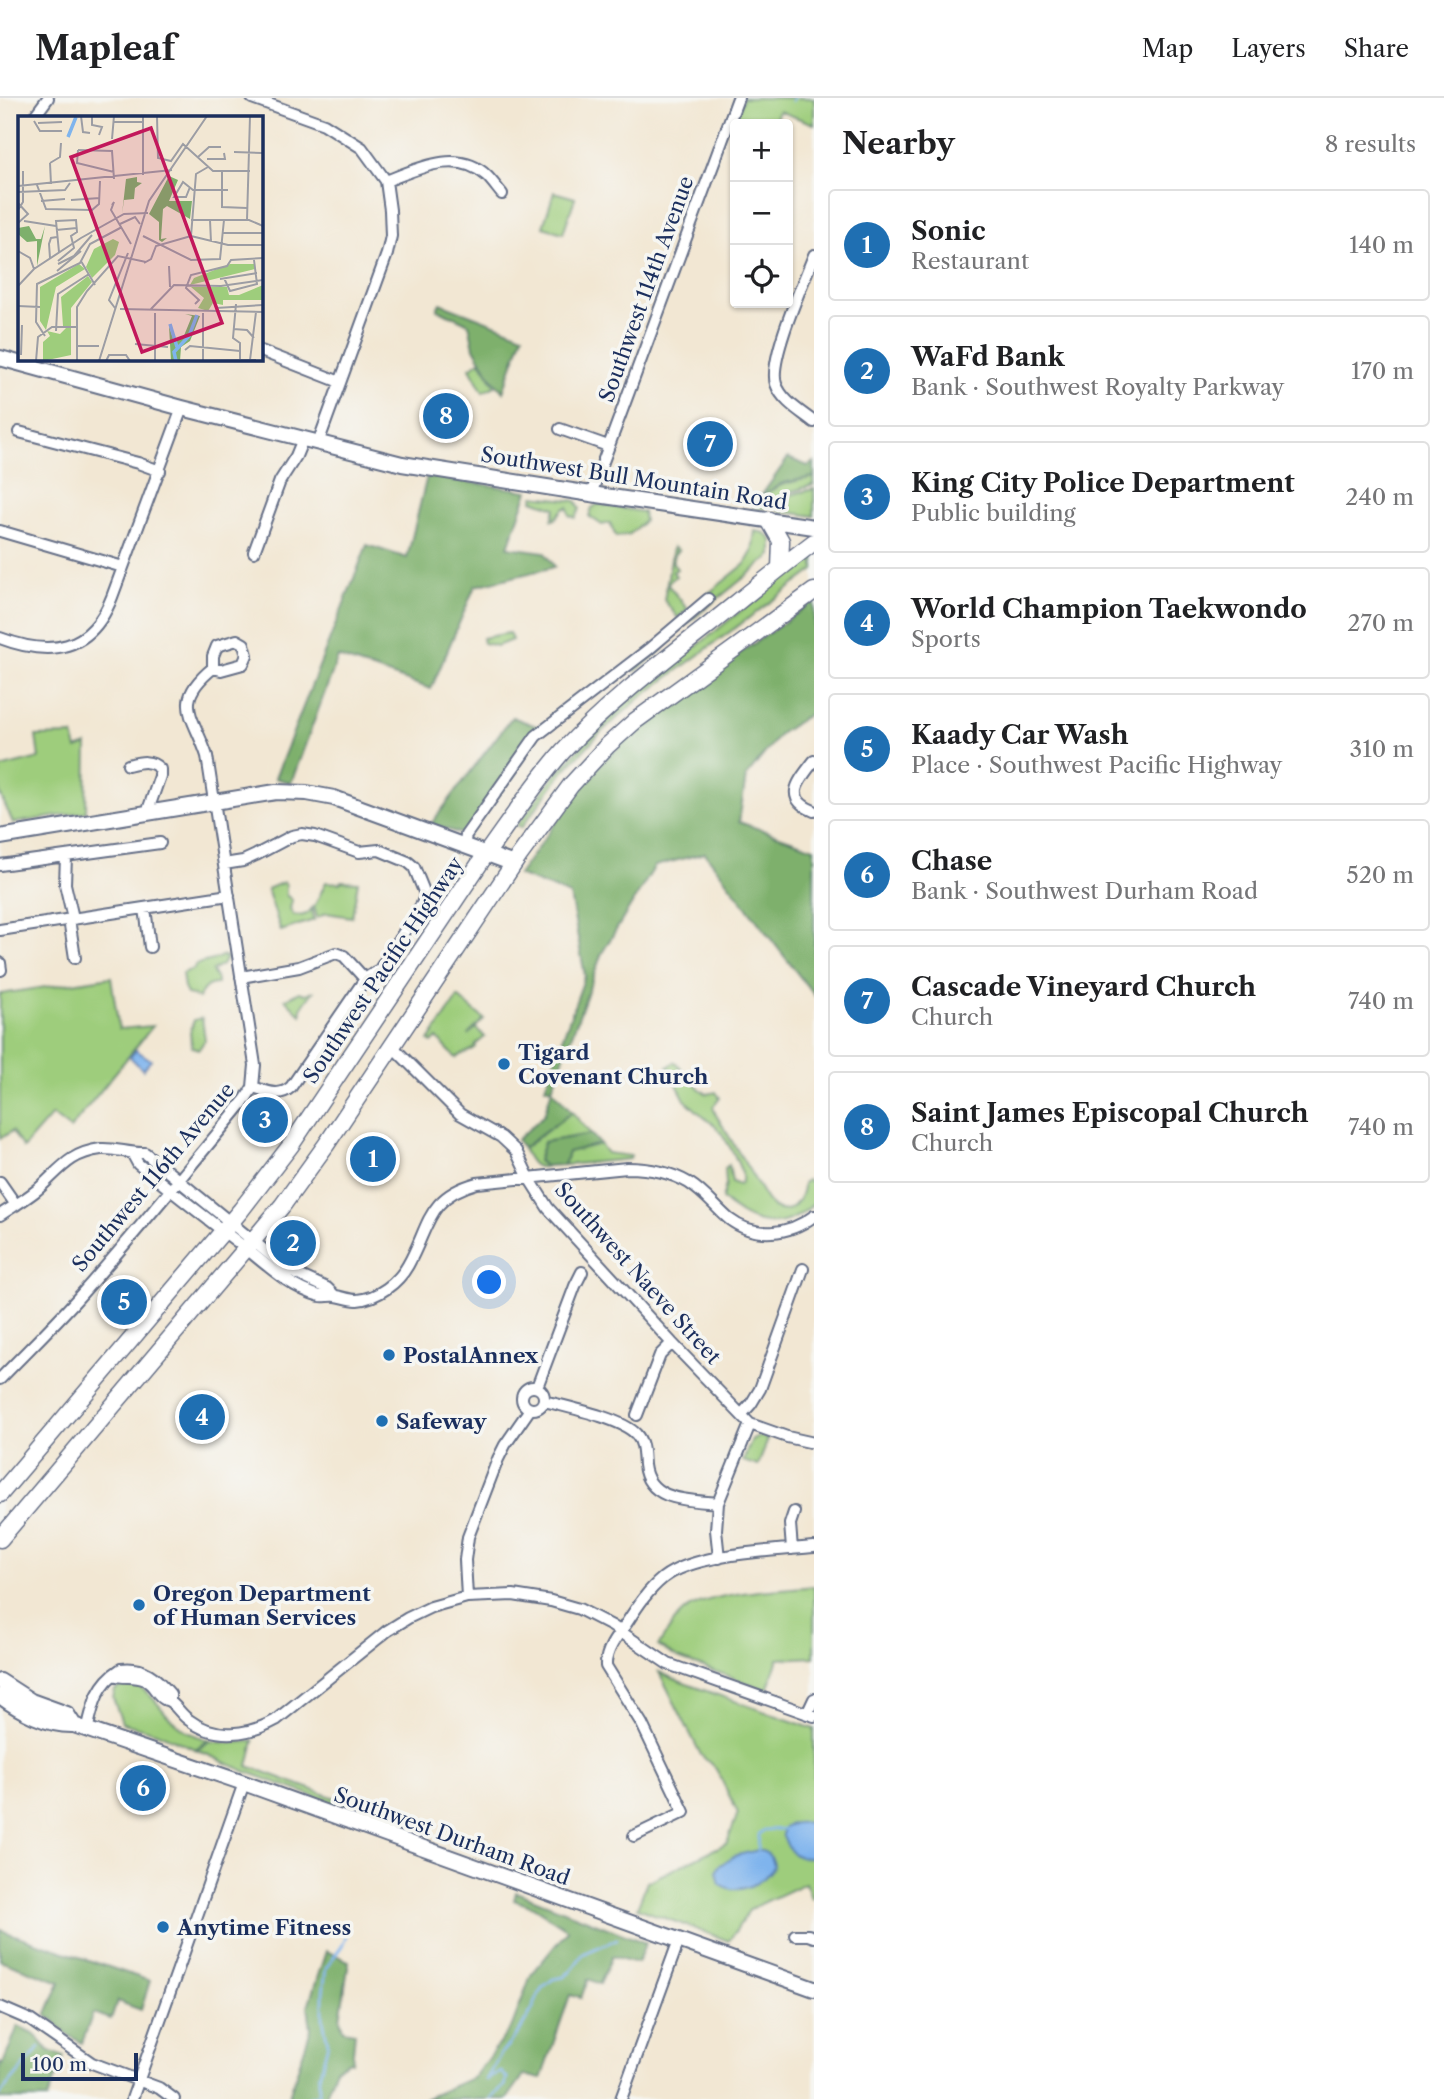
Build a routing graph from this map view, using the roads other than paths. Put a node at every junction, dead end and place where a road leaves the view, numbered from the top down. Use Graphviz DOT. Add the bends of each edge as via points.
graph roads {
  1 [pos="48,98"];
  2 [pos="252,98"];
  3 [pos="723,98"];
  4 [pos="737,100"];
  5 [pos="35,116"];
  6 [pos="386,181"];
  7 [pos="502,194"];
  8 [pos="814,255"];
  9 [pos="262,351"];
  10 [pos="0,358"];
  11 [pos="340,382"];
  12 [pos="182,408"];
  13 [pos="814,422"];
  14 [pos="560,429"];
  15 [pos="19,432"];
  16 [pos="303,439"];
  17 [pos="318,443"];
  18 [pos="608,446"];
  19 [pos="160,471"];
  20 [pos="591,494"];
  21 [pos="769,520"];
  22 [pos="814,527"];
  23 [pos="0,531"];
  24 [pos="814,542"];
  25 [pos="254,552"];
  26 [pos="123,567"];
  27 [pos="780,568"];
  28 [pos="814,591"];
  29 [pos="708,599"];
  30 [pos="0,638"];
  31 [pos="213,668"];
  32 [pos="814,761"];
  33 [pos="128,765"];
  34 [pos="214,802"];
  35 [pos="814,811"];
  36 [pos="147,813"];
  37 [pos="0,837"];
  38 [pos="160,843"];
  39 [pos="464,846"];
  40 [pos="486,854"];
  41 [pos="66,857"];
  42 [pos="224,864"];
  43 [pos="514,864"];
  44 [pos="0,865"];
  45 [pos="229,895"];
  46 [pos="145,908"];
  47 [pos="71,918"];
  48 [pos="0,930"];
  49 [pos="150,947"];
  50 [pos="75,958"];
  51 [pos="0,963"];
  52 [pos="1,970"];
  53 [pos="241,977"];
  54 [pos="365,979"];
  55 [pos="392,1046"];
  56 [pos="253,1087"];
  57 [pos="132,1153"];
  58 [pos="529,1178"];
  59 [pos="180,1180"];
  60 [pos="0,1182"];
  61 [pos="170,1190"];
  62 [pos="16,1205"];
  63 [pos="0,1215"];
  64 [pos="814,1216"];
  65 [pos="227,1227"];
  66 [pos="250,1245"];
  67 [pos="803,1269"];
  68 [pos="582,1272"];
  69 [pos="672,1343"];
  70 [pos="0,1379"];
  71 [pos="537,1387"];
  72 [pos="544,1402"];
  73 [pos="530,1409"];
  74 [pos="741,1414"];
  75 [pos="637,1415"];
  76 [pos="750,1424"];
  77 [pos="814,1443"];
  78 [pos="0,1494"];
  79 [pos="718,1503"];
  80 [pos="794,1512"];
  81 [pos="0,1539"];
  82 [pos="814,1547"];
  83 [pos="792,1549"];
  84 [pos="719,1558"];
  85 [pos="467,1597"];
  86 [pos="620,1632"];
  87 [pos="0,1681"];
  88 [pos="0,1696"];
  89 [pos="814,1699"];
  90 [pos="811,1715"];
  91 [pos="80,1728"];
  92 [pos="244,1783"];
  93 [pos="634,1836"];
  94 [pos="795,1935"];
  95 [pos="814,1937"];
  96 [pos="679,1940"];
  97 [pos="814,1989"];
  98 [pos="0,2007"];
  99 [pos="138,2081"];
  100 [pos="132,2099"];
  101 [pos="174,2099"];
  102 [pos="621,2099"];
  1 -- 5 [label="street"];
  2 -- 6 [label="street" via="324,124 362,148"];
  3 -- 4 [label="street"];
  4 -- 18 [label="street, Southwest 114th Avenue"];
  6 -- 7 [label="street" via="424,166 456,163 486,175"];
  6 -- 11 [label="street" via="391,236 387,254"];
  8 -- 13 [label="street" via="780,347 774,377 782,396"];
  9 -- 11 [label="street"];
  10 -- 12 [label="main road, Southwest Bull Mountain Road"];
  11 -- 17 [label="street"];
  12 -- 16 [label="main road, Southwest Bull Mountain Road"];
  12 -- 19 [label="street"];
  14 -- 18 [label="street"];
  15 -- 19 [label="street"];
  16 -- 17 [label="main road, Southwest Bull Mountain Road"];
  16 -- 25 [label="street" via="280,481"];
  17 -- 20 [label="main road, Southwest Bull Mountain Road" via="401,464"];
  18 -- 20 [label="street, Southwest 114th Avenue"];
  19 -- 26 [label="street"];
  20 -- 21 [label="main road, Southwest Bull Mountain Road"];
  21 -- 22 [label="main road, Southwest Bull Mountain Road"];
  21 -- 27 [label="highway" via="781,541"];
  23 -- 26 [label="street"];
  24 -- 27 [label="highway, Southwest Pacific Highway"];
  26 -- 30 [label="street" via="101,620 83,637 49,649 28,648"];
  27 -- 40 [label="highway, Southwest Pacific Highway" via="590,724 540,779"];
  28 -- 43 [label="highway" via="663,699 607,746 555,805"];
  29 -- 39 [label="street" via="536,736 466,835"];
  31 -- 34 [label="street, Southwest 116th Avenue" via="195,685 188,708 207,756"];
  32 -- 35 [label="street" via="798,782 795,797"];
  33 -- 36 [label="street" via="149,762 160,769"];
  34 -- 36 [label="main road"];
  34 -- 39 [label="main road" via="289,791 321,795"];
  34 -- 42 [label="street, Southwest 116th Avenue"];
  36 -- 37 [label="main road"];
  38 -- 41 [label="street"];
  39 -- 40 [label="main road"];
  40 -- 43 [label="main road"];
  40 -- 65 [label="highway, Southwest Pacific Highway" via="291,1145"];
  41 -- 44 [label="street"];
  41 -- 47 [label="street"];
  42 -- 45 [label="street, Southwest 116th Avenue"];
  42 -- 54 [label="street" via="243,861 302,834 359,852 383,851 408,862 424,889 424,899 380,969"];
  43 -- 55 [label="highway"];
  45 -- 46 [label="street"];
  45 -- 53 [label="street, Southwest 116th Avenue"];
  46 -- 47 [label="street"];
  46 -- 49 [label="street"];
  47 -- 48 [label="street"];
  47 -- 50 [label="street"];
  51 -- 52 [label="street"];
  53 -- 54 [label="street" via="299,967 336,953"];
  53 -- 56 [label="street, Southwest 116th Avenue" via="255,1065"];
  54 -- 56 [label="street" via="285,1093"];
  55 -- 58 [label="street, Southwest Naeve Street" via="460,1114 508,1143"];
  55 -- 66 [label="highway" via="295,1189"];
  56 -- 59 [label="street, Southwest 116th Avenue"];
  57 -- 59 [label="street" via="145,1153"];
  57 -- 61 [label="street" via="138,1164"];
  57 -- 62 [label="street" via="111,1149 76,1156"];
  58 -- 64 [label="street" via="642,1168 686,1181 728,1218 753,1231 779,1232"];
  58 -- 66 [label="street" via="477,1183 444,1199 429,1217 411,1260 396,1281 365,1298 335,1296"];
  58 -- 69 [label="street, Southwest Naeve Street" via="548,1208"];
  59 -- 61 [label="street, Southwest 116th Avenue"];
  59 -- 65 [label="street"];
  60 -- 62 [label="street"];
  61 -- 65 [label="street"];
  61 -- 70 [label="street, Southwest 116th Avenue" via="78,1298"];
  62 -- 63 [label="street"];
  65 -- 66 [label="street"];
  65 -- 78 [label="highway, Southwest Pacific Highway"];
  66 -- 81 [label="highway"];
  67 -- 74 [label="street" via="760,1389"];
  68 -- 71 [label="street"];
  69 -- 74 [label="street, Southwest Naeve Street"];
  69 -- 75 [label="street" via="660,1355"];
  71 -- 72 [label="street" via="544,1393"];
  71 -- 73 [label="street" via="522,1395 523,1404"];
  72 -- 73 [label="street"];
  72 -- 79 [label="street" via="626,1426 643,1445 645,1469 654,1487 675,1498"];
  73 -- 85 [label="street" via="498,1459 468,1537"];
  74 -- 76 [label="street, Southwest Naeve Street"];
  76 -- 77 [label="street, Southwest Naeve Street"];
  76 -- 79 [label="street"];
  79 -- 84 [label="street"];
  80 -- 83 [label="street"];
  82 -- 83 [label="street"];
  83 -- 84 [label="street"];
  84 -- 86 [label="street" via="684,1566 663,1578"];
  85 -- 86 [label="street" via="513,1595 551,1601 587,1612"];
  85 -- 91 [label="street" via="431,1607 397,1624 276,1720 254,1730 231,1734 205,1728 188,1720 147,1681 114,1675 98,1692"];
  86 -- 90 [label="street" via="667,1664"];
  86 -- 93 [label="street" via="608,1652 606,1667 642,1724 684,1812"];
  87 -- 91 [label="main road, Southwest Durham Road" via="31,1701 67,1714"];
  88 -- 91 [label="main road, Southwest Durham Road" via="27,1713 60,1726"];
  89 -- 90 [label="street"];
  91 -- 92 [label="main road, Southwest Durham Road"];
  92 -- 96 [label="main road, Southwest Durham Road"];
  92 -- 99 [label="street"];
  94 -- 95 [label="street"];
  96 -- 97 [label="main road, Southwest Durham Road"];
  96 -- 102 [label="street"];
  98 -- 99 [label="street" via="30,2020 92,2063"];
  99 -- 100 [label="street"];
  99 -- 101 [label="street"];
}
